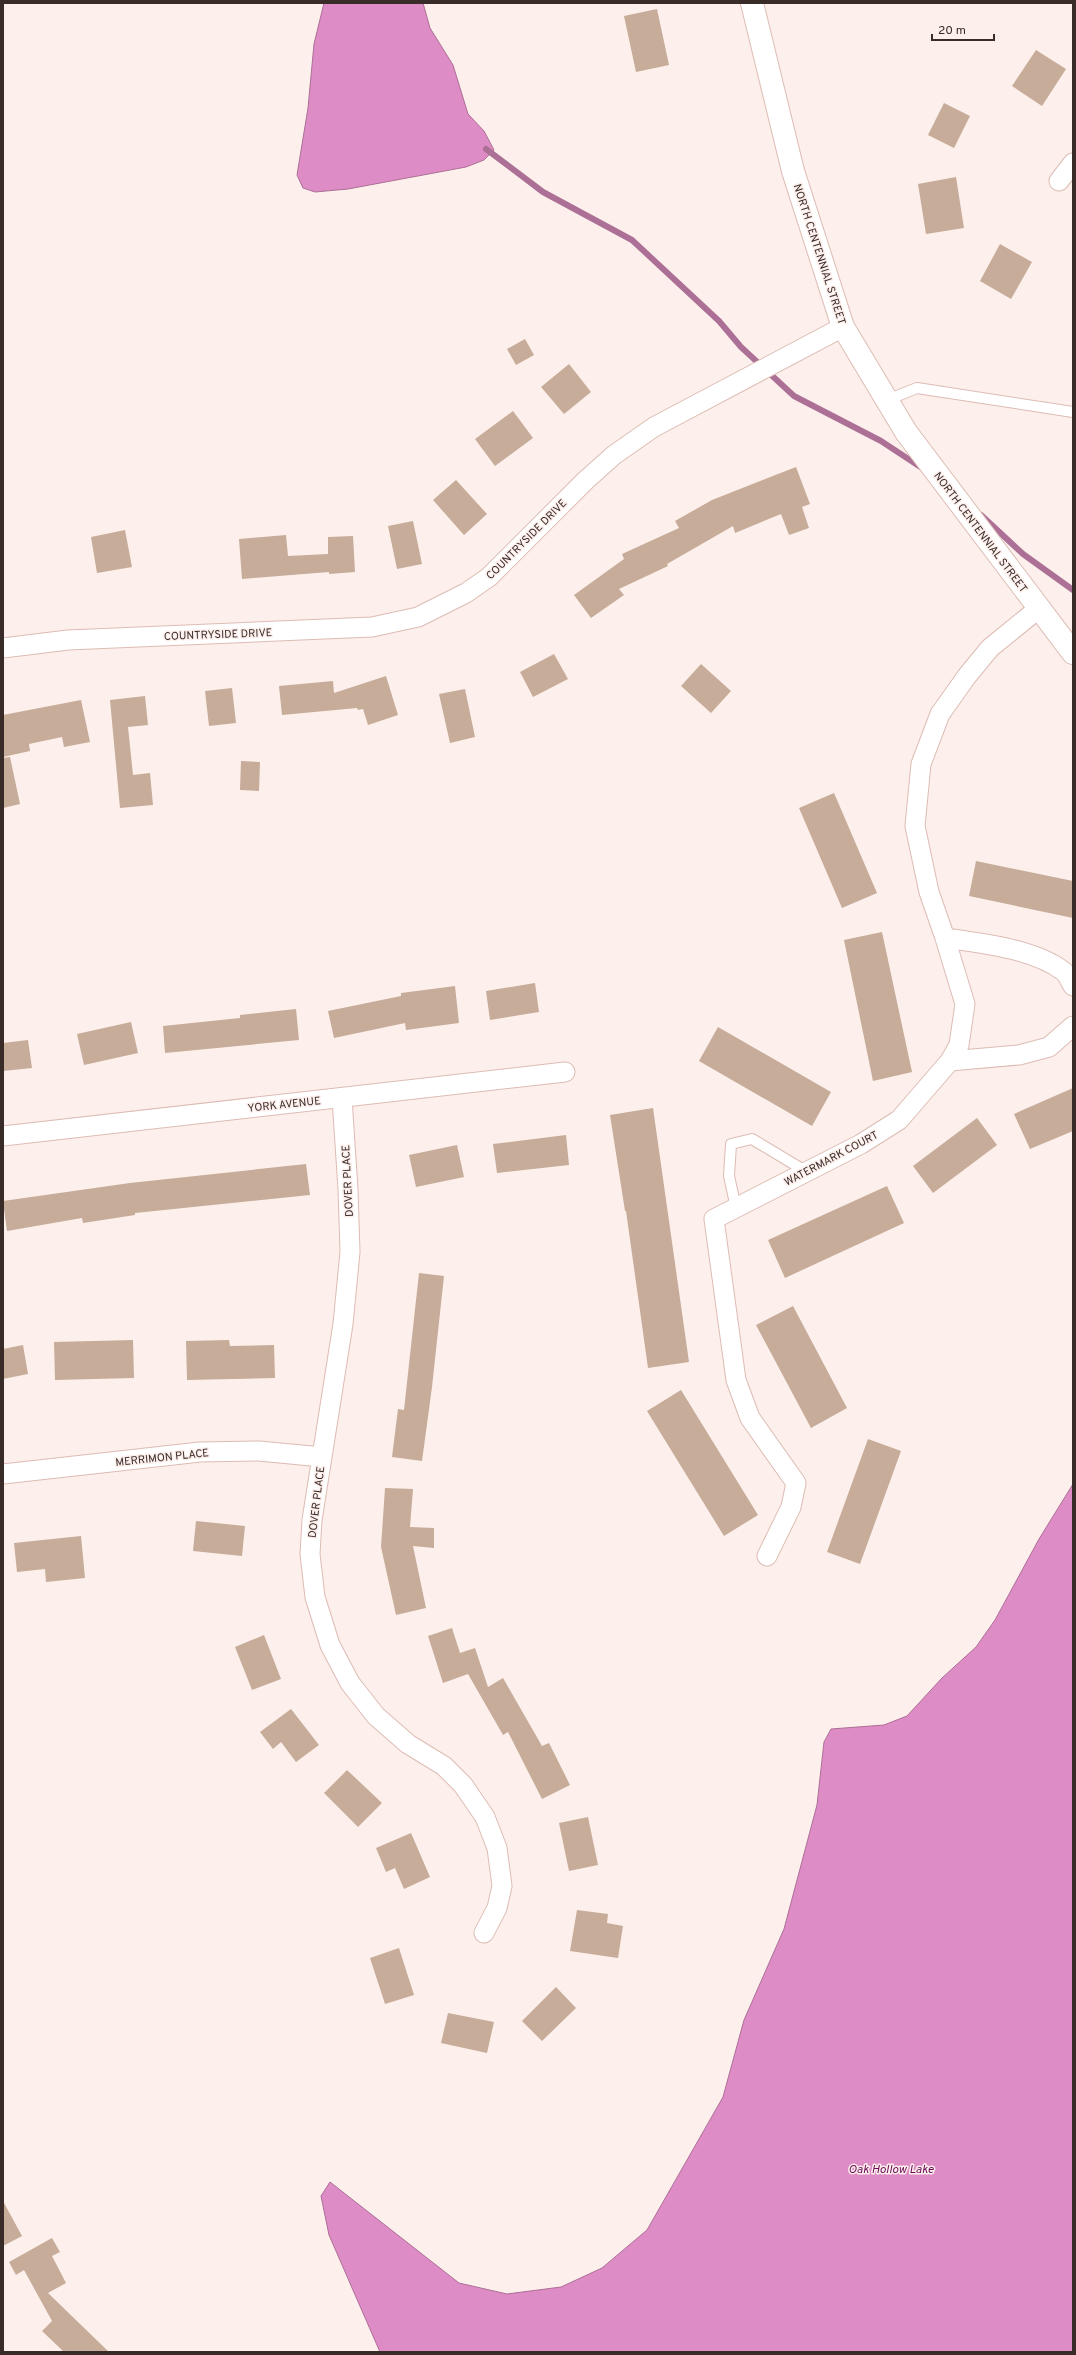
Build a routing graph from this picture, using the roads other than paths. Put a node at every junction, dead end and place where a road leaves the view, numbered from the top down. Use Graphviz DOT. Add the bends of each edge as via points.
graph roads {
  1 [pos="752,3"];
  2 [pos="1073,163"];
  3 [pos="1059,181"];
  4 [pos="843,327"];
  5 [pos="887,400"];
  6 [pos="1073,412"];
  7 [pos="1038,609"];
  8 [pos="3,648"];
  9 [pos="1073,653"];
  10 [pos="945,938"];
  11 [pos="1073,986"];
  12 [pos="1073,1026"];
  13 [pos="950,1061"];
  14 [pos="565,1072"];
  15 [pos="342,1098"];
  16 [pos="3,1136"];
  17 [pos="807,1172"];
  18 [pos="736,1208"];
  19 [pos="322,1457"];
  20 [pos="3,1474"];
  21 [pos="767,1556"];
  22 [pos="484,1933"];
  1 -- 4 [label="street, NORTH CENTENNIAL STREET" via="793,171"];
  2 -- 3 [label="street"];
  4 -- 5 [label="street, NORTH CENTENNIAL STREET"];
  4 -- 8 [label="street, COUNTRYSIDE DRIVE" via="654,427 614,455 586,480 489,577 466,593 418,617 372,628 68,640"];
  5 -- 6 [label="lane" via="917,388"];
  5 -- 7 [label="street, NORTH CENTENNIAL STREET" via="911,438"];
  7 -- 9 [label="street, NORTH CENTENNIAL STREET"];
  7 -- 10 [label="street, WATERMARK COURT" via="990,648 968,676 940,714 920,764 915,826 929,892"];
  10 -- 11 [label="street" via="990,944 1032,955 1064,971"];
  10 -- 13 [label="street, WATERMARK COURT" via="965,1004 959,1045"];
  12 -- 13 [label="street" via="1049,1047 1019,1055"];
  13 -- 17 [label="street, WATERMARK COURT" via="899,1120 861,1144"];
  14 -- 15 [label="street, YORK AVENUE"];
  15 -- 16 [label="street, YORK AVENUE"];
  15 -- 19 [label="street, DOVER PLACE" via="350,1252 343,1324"];
  17 -- 18 [label="street, WATERMARK COURT"];
  17 -- 18 [label="lane" via="752,1140 731,1144 729,1176"];
  18 -- 21 [label="street, WATERMARK COURT" via="714,1219 736,1380 750,1418 796,1483 791,1507"];
  19 -- 20 [label="street, MERRIMON PLACE" via="259,1451 200,1452"];
  19 -- 22 [label="street, DOVER PLACE" via="312,1520 310,1554 315,1596 330,1645 350,1683 376,1716 408,1744 444,1766 467,1789 485,1817 497,1848 502,1886 497,1908"];
}
